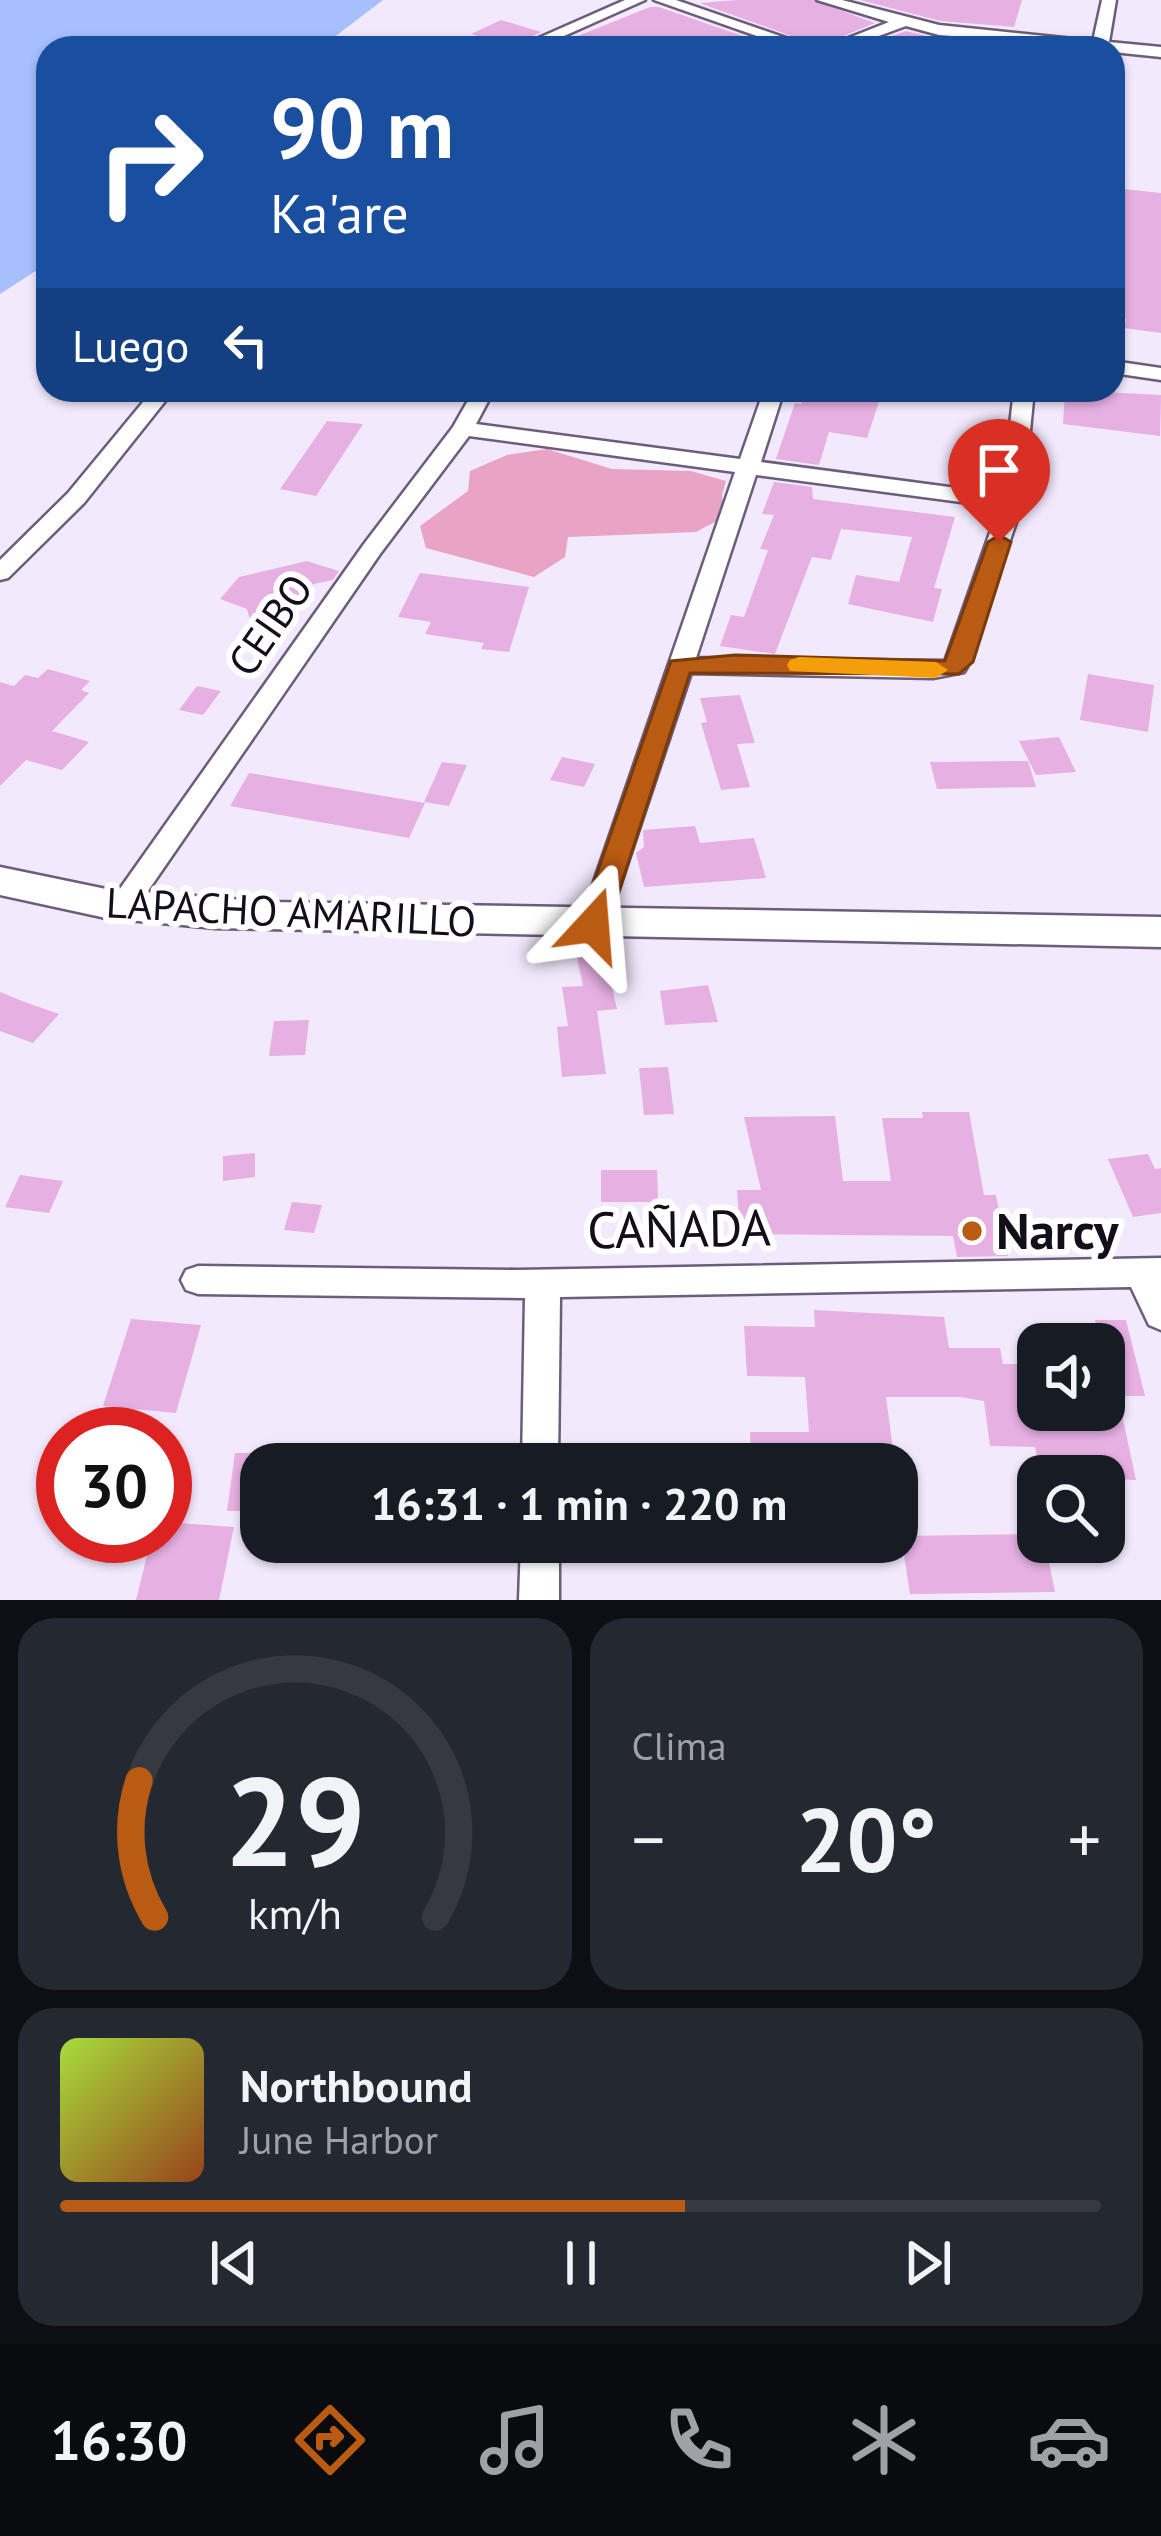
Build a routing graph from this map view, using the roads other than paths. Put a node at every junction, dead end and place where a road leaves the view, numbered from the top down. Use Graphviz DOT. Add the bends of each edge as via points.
graph roads {
  1 [pos="638,0"];
  2 [pos="661,0"];
  3 [pos="824,0"];
  4 [pos="1109,0"];
  5 [pos="900,23"];
  6 [pos="552,36"];
  7 [pos="770,36"];
  8 [pos="864,36"];
  9 [pos="1009,36"];
  10 [pos="1096,36"];
  11 [pos="1125,49"];
  12 [pos="1161,52"];
  13 [pos="1125,370"];
  14 [pos="1161,374"];
  15 [pos="154,402"];
  16 [pos="478,402"];
  17 [pos="770,402"];
  18 [pos="1023,402"];
  19 [pos="463,429"];
  20 [pos="746,467"];
  21 [pos="1012,502"];
  22 [pos="0,573"];
  23 [pos="680,666"];
  24 [pos="0,881"];
  25 [pos="122,907"];
  26 [pos="593,925"];
  27 [pos="1161,932"];
  28 [pos="1152,1273"];
  29 [pos="198,1280"];
  30 [pos="543,1282"];
  31 [pos="1161,1315"];
  32 [pos="540,1443"];
  33 [pos="539,1563"];
  34 [pos="539,1600"];
  1 -- 6 [label="street"];
  2 -- 7 [label="street"];
  3 -- 5 [label="street"];
  4 -- 10 [label="street"];
  5 -- 8 [label="street"];
  5 -- 9 [label="street"];
  11 -- 12 [label="street"];
  13 -- 14 [label="street"];
  15 -- 22 [label="street" via="76,498"];
  16 -- 19 [label="street, CEIBO"];
  17 -- 20 [label="street"];
  18 -- 21 [label="street"];
  19 -- 20 [label="street"];
  19 -- 25 [label="street, CEIBO"];
  20 -- 21 [label="street"];
  20 -- 23 [label="street"];
  21 -- 23 [label="street" via="960,662 933,670"];
  23 -- 26 [label="street"];
  24 -- 25 [label="main road, LAPACHO AMARILLO"];
  25 -- 26 [label="main road, LAPACHO AMARILLO"];
  26 -- 27 [label="main road, LAPACHO AMARILLO"];
  28 -- 30 [label="street, CAÑADA"];
  28 -- 31 [label="street"];
  29 -- 30 [label="street, CAÑADA"];
  30 -- 32 [label="street"];
  33 -- 34 [label="street"];
}
